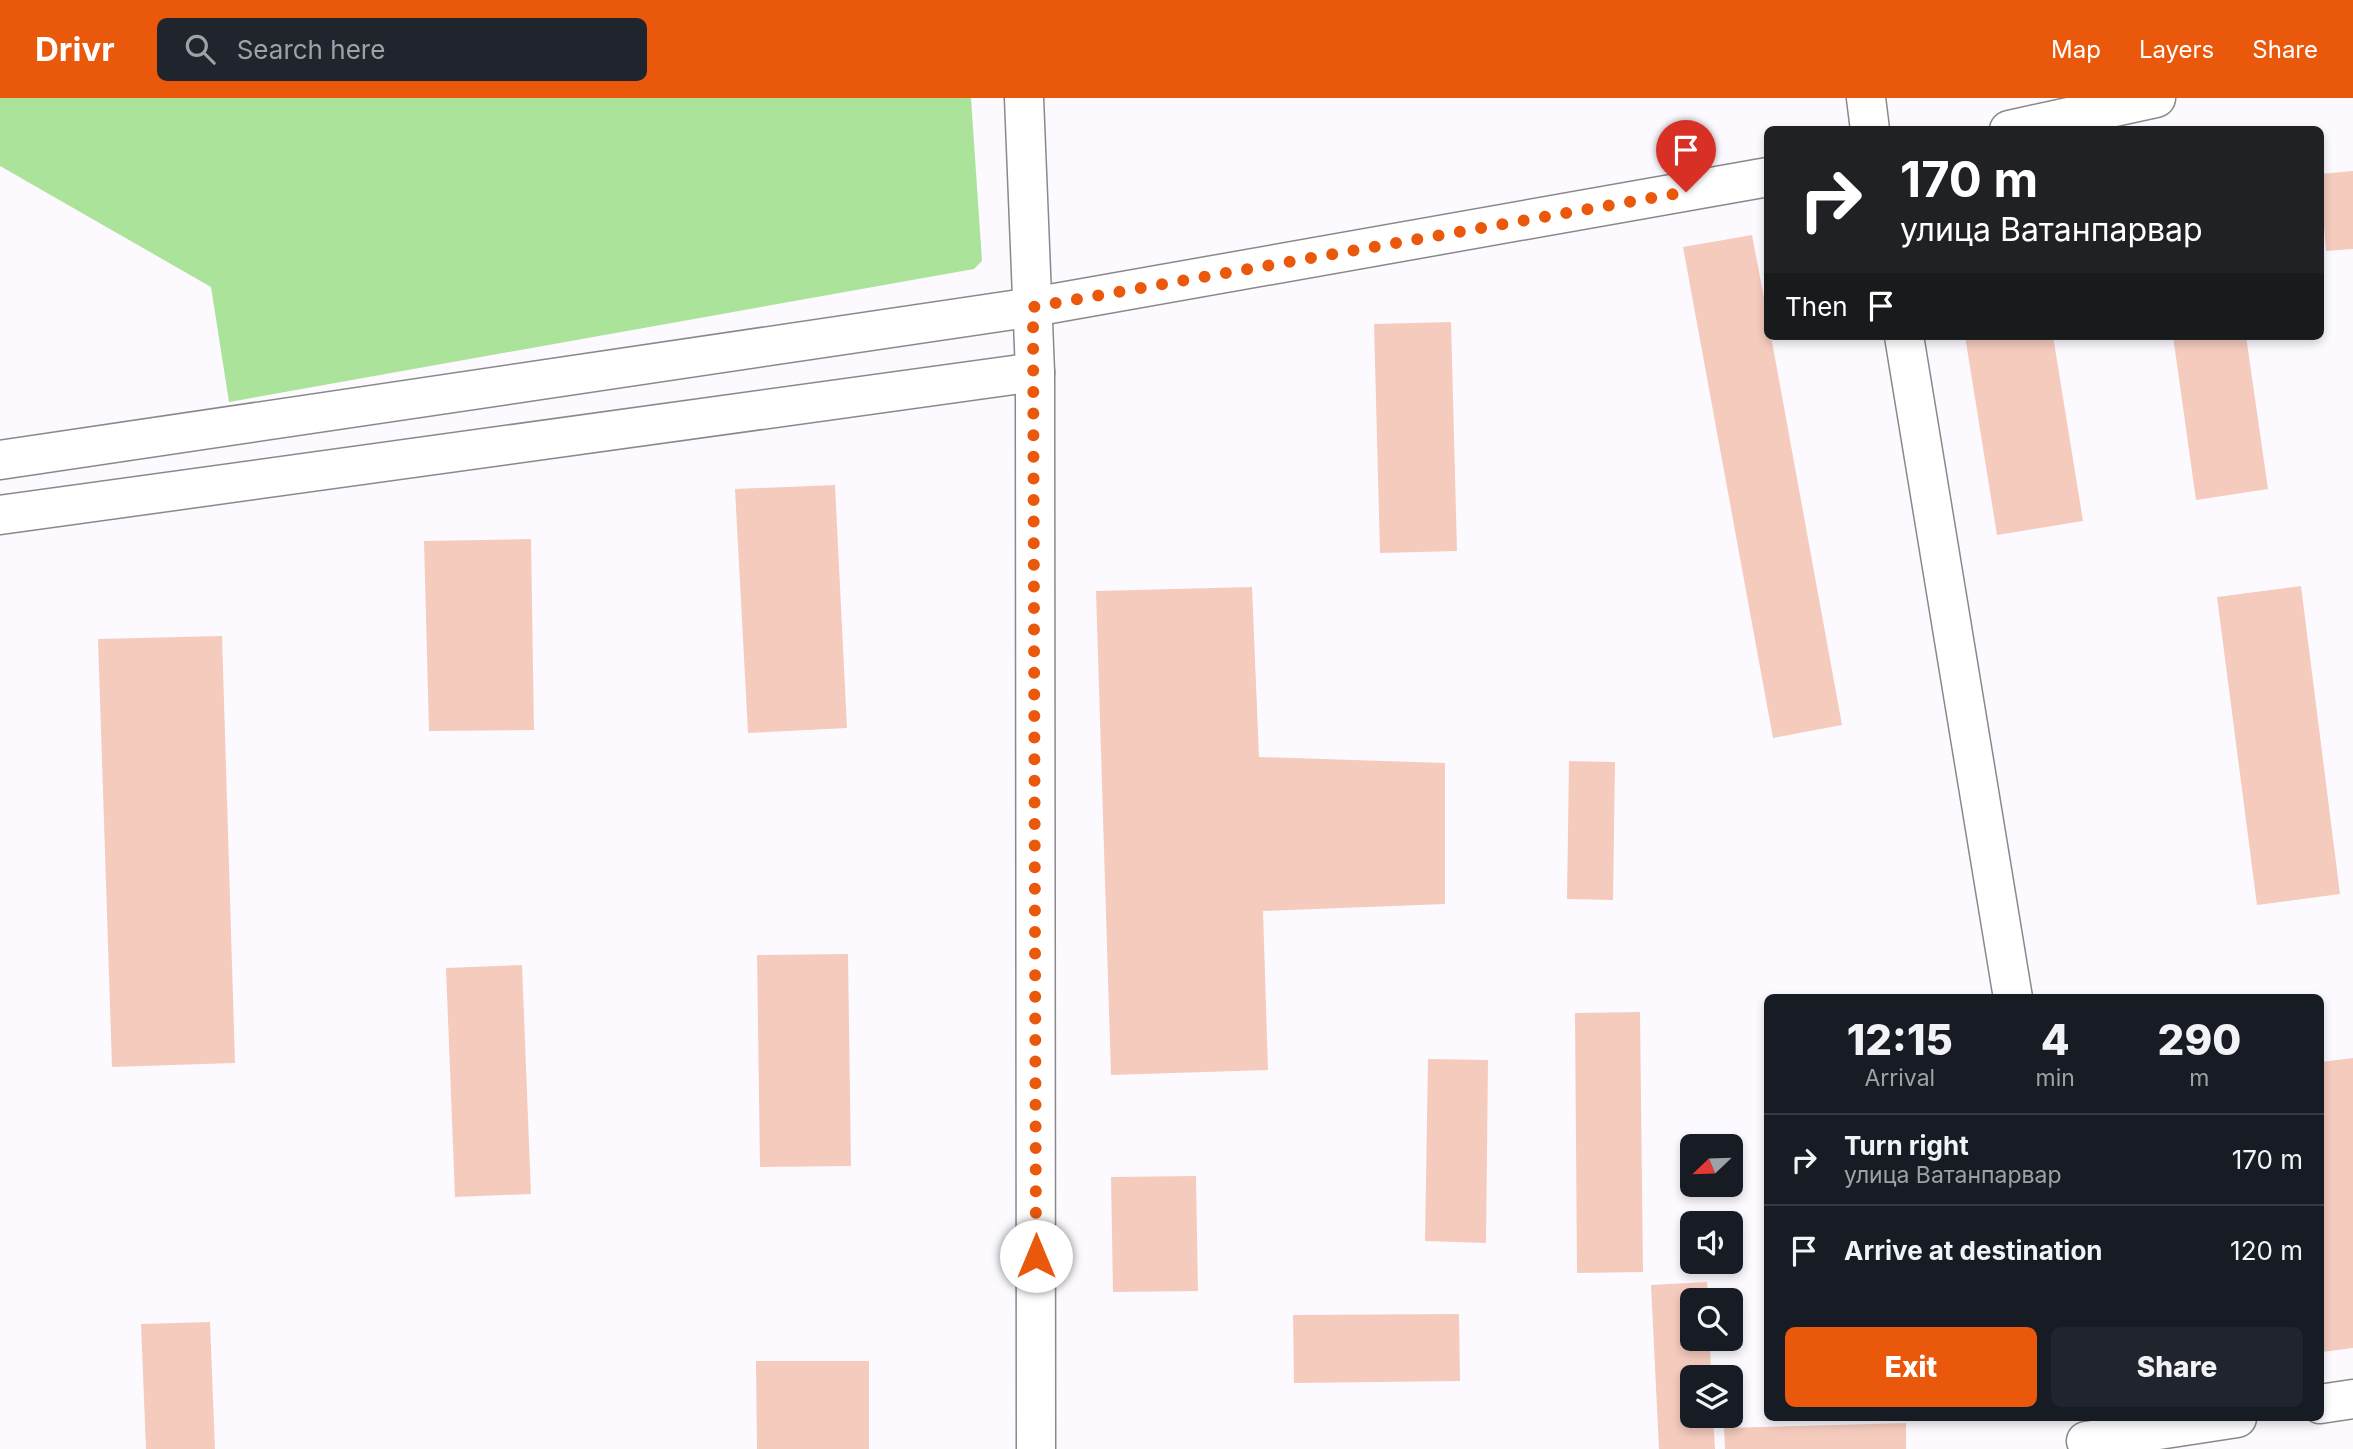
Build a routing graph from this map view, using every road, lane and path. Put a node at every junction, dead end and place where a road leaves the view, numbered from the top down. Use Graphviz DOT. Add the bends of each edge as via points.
graph roads {
  1 [pos="1024,98"];
  2 [pos="1866,98"];
  3 [pos="2156,98"];
  4 [pos="1870,126"];
  5 [pos="2027,126"];
  6 [pos="1764,178"];
  7 [pos="1033,307"];
  8 [pos="1905,340"];
  9 [pos="1035,372"];
  10 [pos="0,460"];
  11 [pos="0,515"];
  12 [pos="2012,994"];
  13 [pos="2353,1399"];
  14 [pos="2324,1403"];
  15 [pos="2212,1421"];
  16 [pos="2085,1436"];
  17 [pos="1036,1449"];
  1 -- 7 [label="street"];
  2 -- 4 [label="street"];
  3 -- 5 [label="street"];
  6 -- 7 [label="street"];
  7 -- 9 [label="street"];
  7 -- 10 [label="street"];
  8 -- 12 [label="street"];
  9 -- 11 [label="street"];
  9 -- 17 [label="street"];
  13 -- 14 [label="street"];
  15 -- 16 [label="street"];
}
